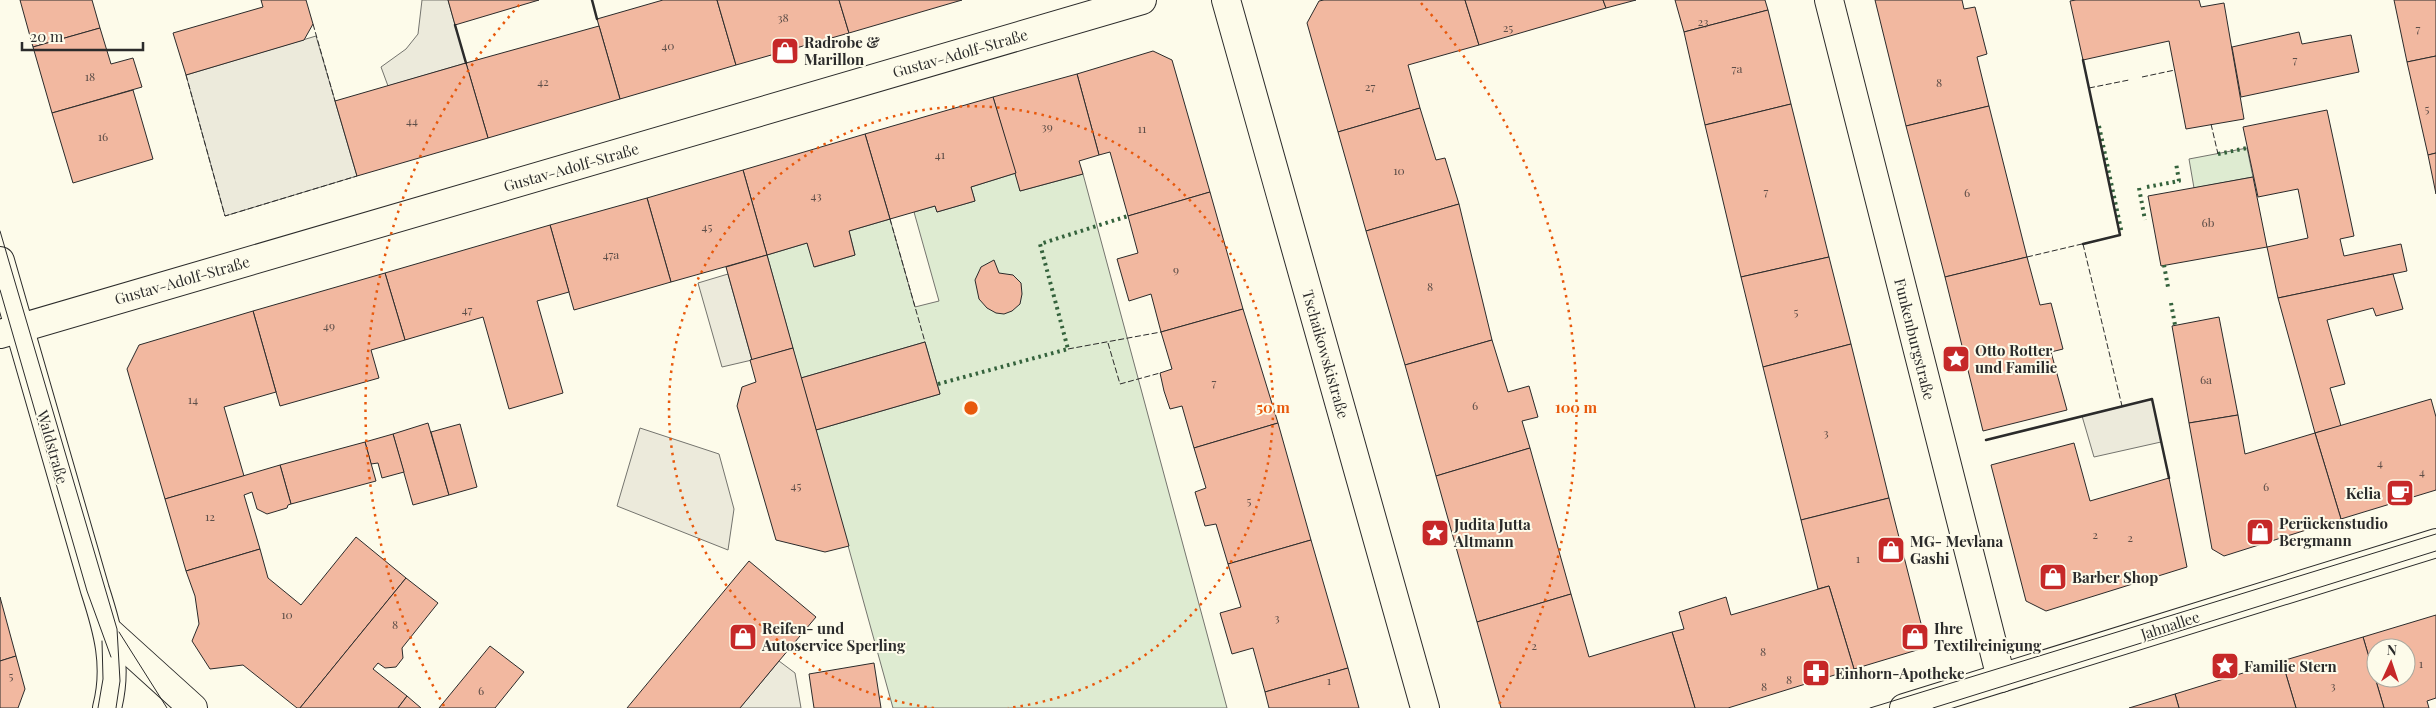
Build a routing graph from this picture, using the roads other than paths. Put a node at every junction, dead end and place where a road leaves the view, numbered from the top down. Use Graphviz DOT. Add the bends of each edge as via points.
graph roads {
  1 [pos="1142,0"];
  2 [pos="1226,0"];
  3 [pos="1829,0"];
  4 [pos="0,261"];
  5 [pos="10,331"];
  6 [pos="2436,543"];
  7 [pos="109,632"];
  8 [pos="2001,678"];
  9 [pos="107,708"];
  10 [pos="193,708"];
  11 [pos="1425,708"];
  12 [pos="1904,708"];
  1 -- 5 [label="street, Gustav-Adolf-Straße"];
  2 -- 11 [label="street, Tschaikowskistraße"];
  3 -- 8 [label="street, Funkenburgstraße"];
  4 -- 5 [label="street, Waldstraße"];
  5 -- 7 [label="street, Waldstraße"];
  6 -- 8 [label="street, Jahnallee"];
  7 -- 9 [label="street, Waldstraße" via="111,680"];
  7 -- 10 [label="street"];
  8 -- 12 [label="street, Jahnallee"];
}
